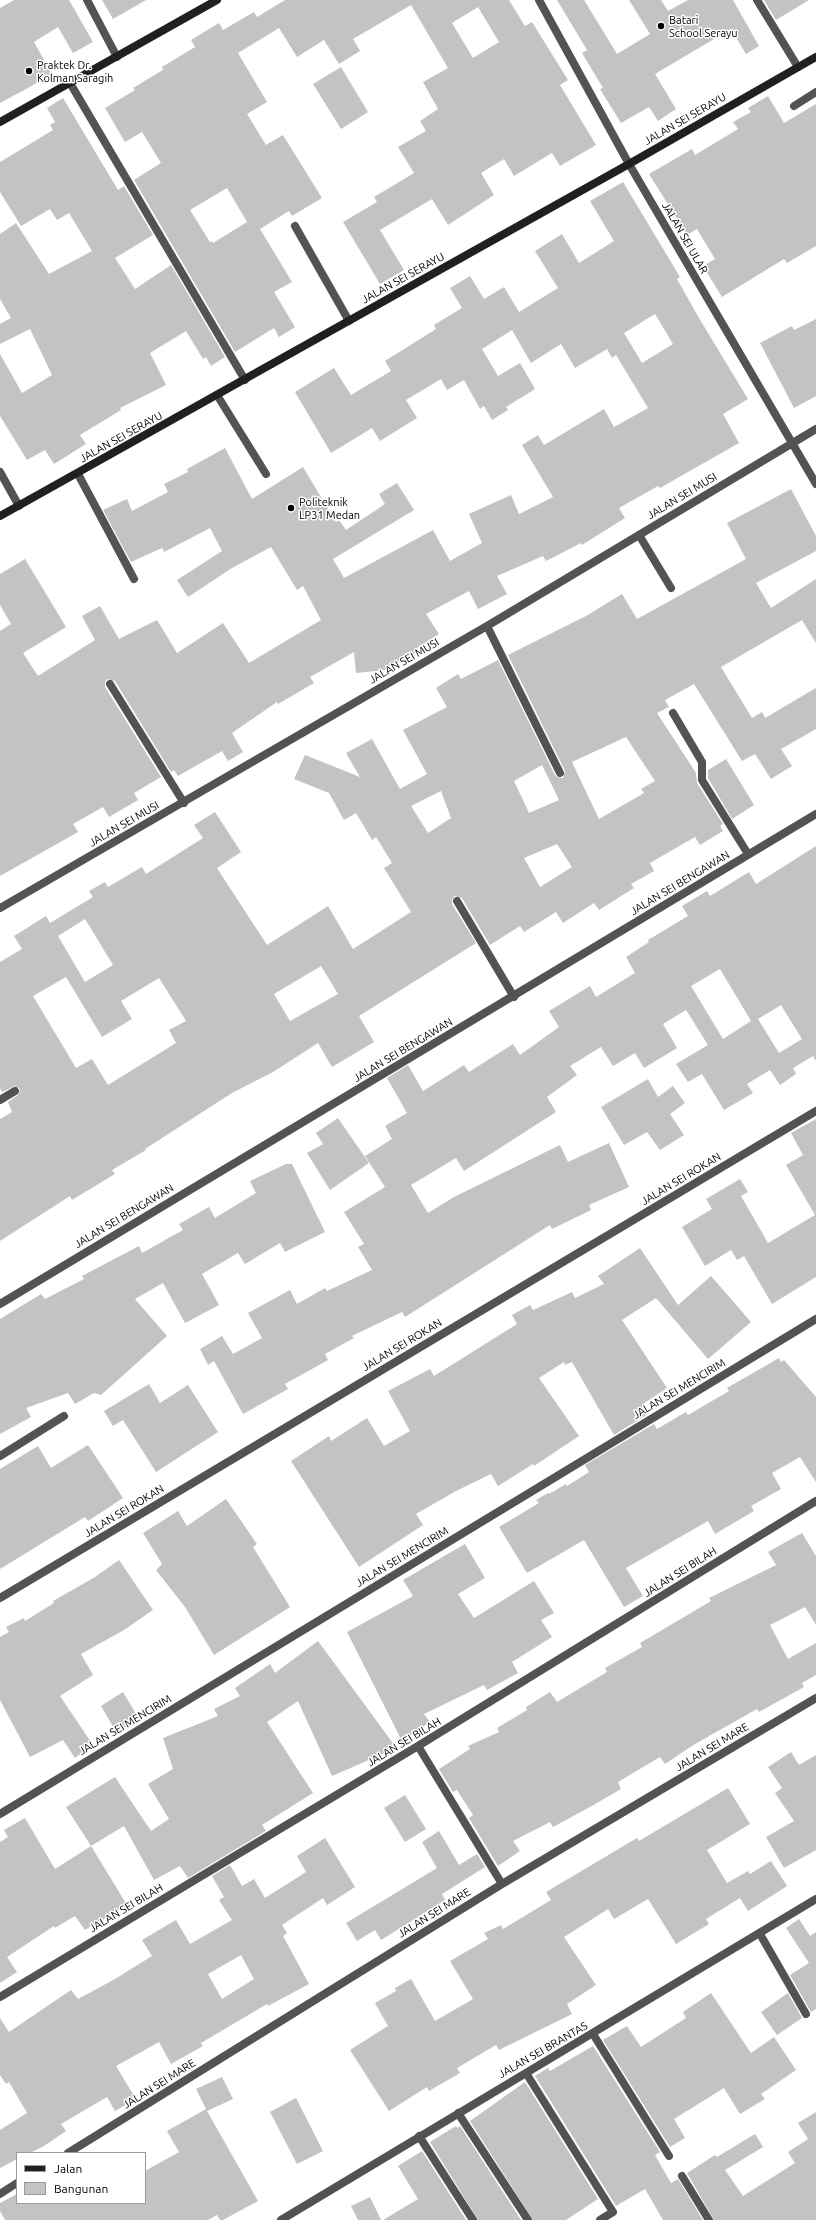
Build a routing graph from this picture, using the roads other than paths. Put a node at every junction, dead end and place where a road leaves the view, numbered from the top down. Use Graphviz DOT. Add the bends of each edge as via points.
graph roads {
  1 [pos="87,0"];
  2 [pos="217,0"];
  3 [pos="539,0"];
  4 [pos="757,0"];
  5 [pos="117,57"];
  6 [pos="816,57"];
  7 [pos="798,67"];
  8 [pos="70,83"];
  9 [pos="816,92"];
  10 [pos="794,106"];
  11 [pos="0,122"];
  12 [pos="629,164"];
  13 [pos="295,226"];
  14 [pos="349,321"];
  15 [pos="245,380"];
  16 [pos="217,396"];
  17 [pos="816,429"];
  18 [pos="792,443"];
  19 [pos="0,472"];
  20 [pos="78,474"];
  21 [pos="266,474"];
  22 [pos="816,484"];
  23 [pos="19,506"];
  24 [pos="0,516"];
  25 [pos="639,535"];
  26 [pos="134,579"];
  27 [pos="671,588"];
  28 [pos="486,626"];
  29 [pos="110,684"];
  30 [pos="673,713"];
  31 [pos="560,773"];
  32 [pos="184,802"];
  33 [pos="816,814"];
  34 [pos="748,854"];
  35 [pos="457,901"];
  36 [pos="0,908"];
  37 [pos="514,997"];
  38 [pos="15,1091"];
  39 [pos="0,1100"];
  40 [pos="816,1111"];
  41 [pos="0,1304"];
  42 [pos="816,1319"];
  43 [pos="64,1416"];
  44 [pos="0,1456"];
  45 [pos="816,1501"];
  46 [pos="0,1598"];
  47 [pos="816,1698"];
  48 [pos="418,1746"];
  49 [pos="0,1814"];
  50 [pos="502,1884"];
  51 [pos="816,1899"];
  52 [pos="760,1934"];
  53 [pos="0,1997"];
  54 [pos="806,2014"];
  55 [pos="593,2034"];
  56 [pos="526,2073"];
  57 [pos="458,2112"];
  58 [pos="419,2136"];
  59 [pos="70,2152"];
  60 [pos="669,2156"];
  61 [pos="682,2176"];
  62 [pos="16,2184"];
  63 [pos="0,2194"];
  64 [pos="281,2220"];
  65 [pos="473,2220"];
  66 [pos="528,2220"];
  67 [pos="600,2220"];
  68 [pos="709,2220"];
  1 -- 5 [label="street"];
  2 -- 5 [label="street"];
  3 -- 12 [label="street, JALAN SEI ULAR"];
  4 -- 7 [label="street"];
  5 -- 8 [label="street"];
  6 -- 7 [label="street, JALAN SEI SERAYU"];
  7 -- 12 [label="street, JALAN SEI SERAYU"];
  8 -- 11 [label="street"];
  8 -- 15 [label="street"];
  9 -- 10 [label="street"];
  12 -- 14 [label="street, JALAN SEI SERAYU"];
  12 -- 18 [label="street, JALAN SEI ULAR"];
  13 -- 14 [label="street"];
  14 -- 15 [label="street, JALAN SEI SERAYU"];
  15 -- 16 [label="street, JALAN SEI SERAYU"];
  16 -- 20 [label="street, JALAN SEI SERAYU"];
  16 -- 21 [label="street"];
  17 -- 18 [label="street, JALAN SEI MUSI"];
  18 -- 22 [label="street, JALAN SEI ULAR"];
  18 -- 25 [label="street, JALAN SEI MUSI"];
  19 -- 23 [label="street"];
  20 -- 23 [label="street, JALAN SEI SERAYU"];
  20 -- 26 [label="street"];
  23 -- 24 [label="street, JALAN SEI SERAYU"];
  25 -- 27 [label="street"];
  25 -- 28 [label="street, JALAN SEI MUSI"];
  28 -- 31 [label="street"];
  28 -- 32 [label="street, JALAN SEI MUSI"];
  29 -- 32 [label="street"];
  30 -- 34 [label="street" via="702,762 702,780"];
  32 -- 36 [label="street, JALAN SEI MUSI"];
  33 -- 34 [label="street, JALAN SEI BENGAWAN"];
  34 -- 37 [label="street, JALAN SEI BENGAWAN"];
  35 -- 37 [label="street"];
  37 -- 41 [label="street, JALAN SEI BENGAWAN"];
  38 -- 39 [label="street"];
  40 -- 46 [label="street, JALAN SEI ROKAN"];
  42 -- 49 [label="street, JALAN SEI MENCIRIM"];
  43 -- 44 [label="street"];
  45 -- 48 [label="street, JALAN SEI BILAH"];
  47 -- 50 [label="street, JALAN SEI MARE"];
  48 -- 50 [label="street"];
  48 -- 53 [label="street, JALAN SEI BILAH"];
  50 -- 59 [label="street, JALAN SEI MARE"];
  51 -- 52 [label="street, JALAN SEI BRANTAS"];
  52 -- 54 [label="street"];
  52 -- 55 [label="street, JALAN SEI BRANTAS"];
  55 -- 56 [label="street, JALAN SEI BRANTAS"];
  55 -- 60 [label="street"];
  56 -- 57 [label="street, JALAN SEI BRANTAS"];
  56 -- 67 [label="street" via="614,2212"];
  57 -- 58 [label="street, JALAN SEI BRANTAS"];
  57 -- 66 [label="street"];
  58 -- 64 [label="street, JALAN SEI BRANTAS"];
  58 -- 65 [label="street"];
  61 -- 68 [label="street"];
  62 -- 63 [label="street"];
}
